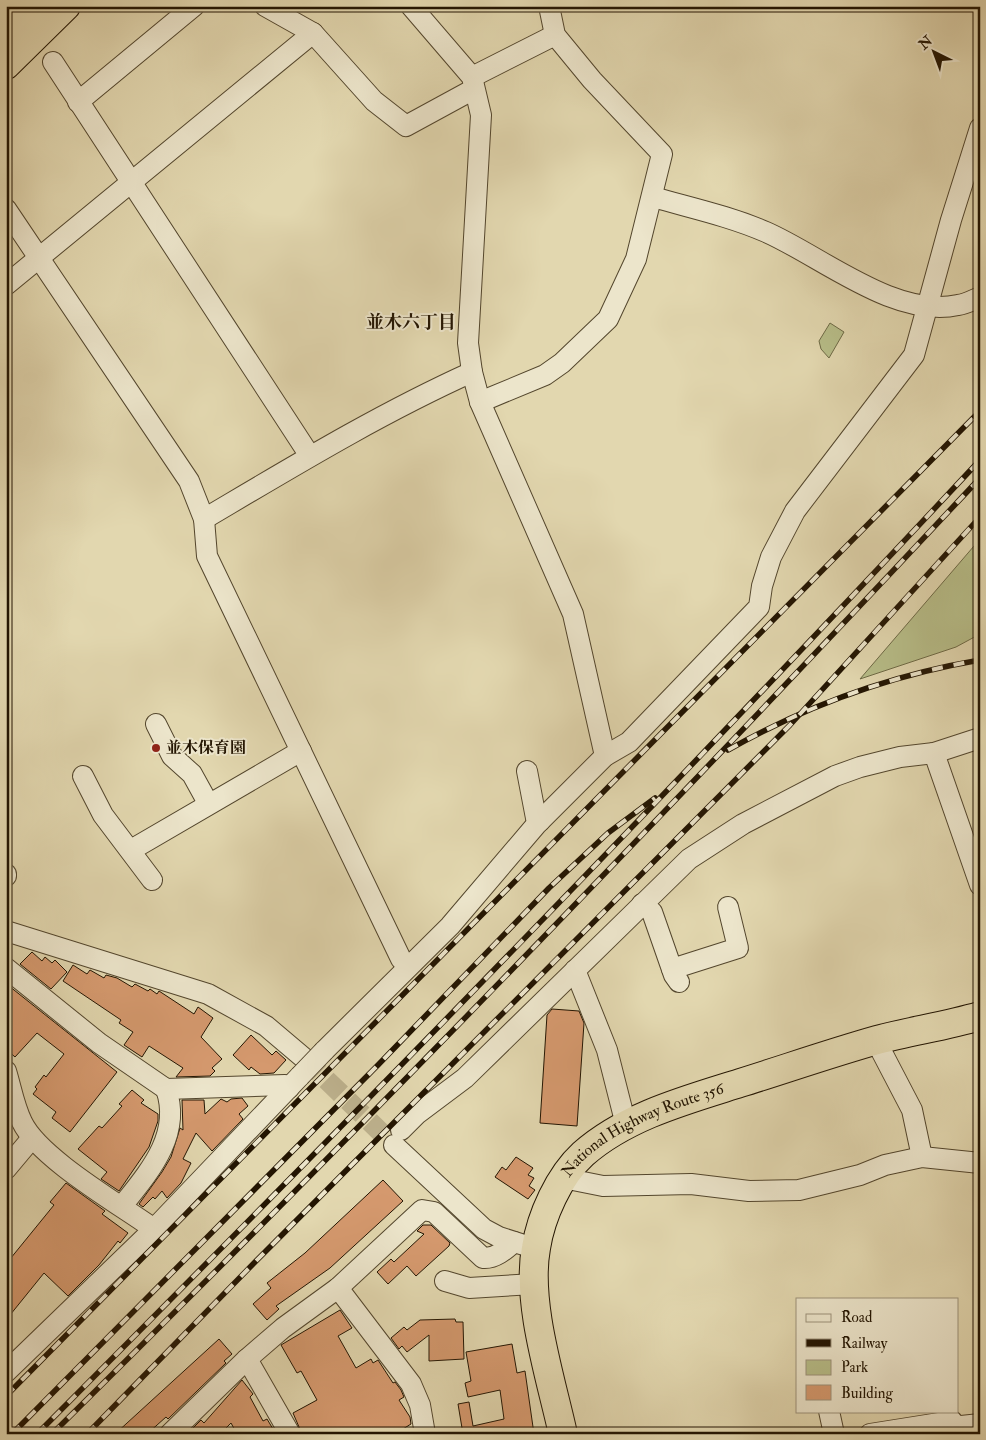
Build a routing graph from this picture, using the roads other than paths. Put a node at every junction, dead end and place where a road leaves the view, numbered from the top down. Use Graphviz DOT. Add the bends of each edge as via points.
graph roads {
  1 [pos="38,6"];
  2 [pos="66,6"];
  3 [pos="194,6"];
  4 [pos="265,6"];
  5 [pos="411,6"];
  6 [pos="549,6"];
  7 [pos="314,33"];
  8 [pos="554,35"];
  9 [pos="6,38"];
  10 [pos="52,62"];
  11 [pos="6,64"];
  12 [pos="473,83"];
  13 [pos="78,102"];
  14 [pos="980,128"];
  15 [pos="130,182"];
  16 [pos="653,197"];
  17 [pos="6,209"];
  18 [pos="38,257"];
  19 [pos="6,285"];
  20 [pos="980,297"];
  21 [pos="928,306"];
  22 [pos="472,372"];
  23 [pos="480,402"];
  24 [pos="310,456"];
  25 [pos="204,519"];
  26 [pos="156,724"];
  27 [pos="980,738"];
  28 [pos="301,751"];
  29 [pos="934,753"];
  30 [pos="605,756"];
  31 [pos="527,771"];
  32 [pos="83,776"];
  33 [pos="208,803"];
  34 [pos="540,821"];
  35 [pos="131,850"];
  36 [pos="152,880"];
  37 [pos="980,885"];
  38 [pos="642,904"];
  39 [pos="728,907"];
  40 [pos="6,930"];
  41 [pos="408,966"];
  42 [pos="6,968"];
  43 [pos="575,970"];
  44 [pos="980,1016"];
  45 [pos="876,1040"];
  46 [pos="6,1071"];
  47 [pos="298,1075"];
  48 [pos="166,1089"];
  49 [pos="626,1125"];
  50 [pos="32,1138"];
  51 [pos="922,1157"];
  52 [pos="980,1163"];
  53 [pos="6,1169"];
  54 [pos="563,1178"];
  55 [pos="122,1206"];
  56 [pos="154,1229"];
  57 [pos="525,1245"];
  58 [pos="445,1281"];
  59 [pos="534,1284"];
  60 [pos="338,1288"];
  61 [pos="247,1359"];
  62 [pos="8,1367"];
  63 [pos="829,1412"];
  64 [pos="980,1424"];
  65 [pos="952,1430"];
  66 [pos="175,1432"];
  67 [pos="290,1434"];
  68 [pos="425,1434"];
  69 [pos="563,1434"];
  70 [pos="834,1434"];
  71 [pos="870,1434"];
  1 -- 9 [label="highway"];
  2 -- 11 [label="highway"];
  3 -- 13 [label="street"];
  4 -- 7 [label="street"];
  5 -- 12 [label="street"];
  6 -- 8 [label="street"];
  7 -- 12 [label="street" via="374,101 406,126"];
  7 -- 15 [label="street"];
  8 -- 12 [label="street"];
  8 -- 16 [label="street" via="662,154"];
  10 -- 13 [label="street"];
  12 -- 22 [label="street" via="482,115 468,343"];
  13 -- 15 [label="street"];
  14 -- 21 [label="street"];
  15 -- 18 [label="street"];
  15 -- 24 [label="street"];
  16 -- 21 [label="street" via="766,232 850,279 891,296"];
  16 -- 23 [label="street" via="636,259 608,319 562,364 545,375"];
  17 -- 18 [label="street"];
  18 -- 19 [label="street"];
  18 -- 25 [label="street" via="189,481"];
  20 -- 21 [label="street" via="958,305"];
  21 -- 30 [label="street" via="914,355 794,511 771,557 762,586 760,607 629,742"];
  22 -- 23 [label="street"];
  22 -- 24 [label="street" via="412,400"];
  23 -- 30 [label="street" via="573,614"];
  24 -- 25 [label="street"];
  25 -- 28 [label="street" via="207,556"];
  26 -- 33 [label="street" via="172,756 192,774"];
  27 -- 29 [label="street"];
  28 -- 33 [label="street"];
  28 -- 41 [label="street" via="400,959"];
  29 -- 37 [label="street"];
  29 -- 38 [label="street" via="860,766 835,776 711,843 689,859"];
  30 -- 34 [label="street"];
  31 -- 34 [label="street" via="536,818"];
  32 -- 35 [label="street" via="103,816"];
  33 -- 35 [label="street"];
  34 -- 41 [label="street" via="450,926"];
  35 -- 36 [label="street"];
  38 -- 39 [label="street" via="652,912 676,976 738,948"];
  38 -- 43 [label="street"];
  40 -- 47 [label="street" via="208,994 266,1026"];
  41 -- 47 [label="street, bridge"];
  42 -- 48 [label="street" via="98,1043"];
  43 -- 49 [label="street" via="607,1050"];
  43 -- 57 [label="street" via="465,1078 417,1114 397,1138 484,1229"];
  44 -- 45 [label="highway, National Highway Route 356"];
  45 -- 49 [label="highway, National Highway Route 356" via="676,1104"];
  45 -- 51 [label="street" via="912,1110"];
  46 -- 50 [label="street" via="21,1121"];
  47 -- 48 [label="street" via="285,1085"];
  47 -- 56 [label="street"];
  48 -- 55 [label="street" via="172,1106 168,1131 154,1166"];
  49 -- 54 [label="highway, National Highway Route 356" via="586,1151"];
  50 -- 53 [label="street"];
  50 -- 55 [label="street" via="52,1157"];
  51 -- 52 [label="street"];
  51 -- 54 [label="street" via="799,1190 749,1191 691,1184 603,1186"];
  54 -- 57 [label="highway, National Highway Route 356" via="541,1228"];
  55 -- 56 [label="street"];
  56 -- 62 [label="street"];
  57 -- 59 [label="highway, National Highway Route 356"];
  57 -- 60 [label="street" via="483,1258 434,1212 422,1210"];
  58 -- 59 [label="street" via="469,1288"];
  59 -- 69 [label="highway, National Highway Route 356"];
  60 -- 61 [label="street"];
  60 -- 68 [label="street" via="411,1384 420,1405"];
  61 -- 66 [label="street"];
  61 -- 67 [label="street"];
  63 -- 70 [label="street"];
  64 -- 65 [label="street"];
  65 -- 71 [label="street" via="952,1422"];
}
